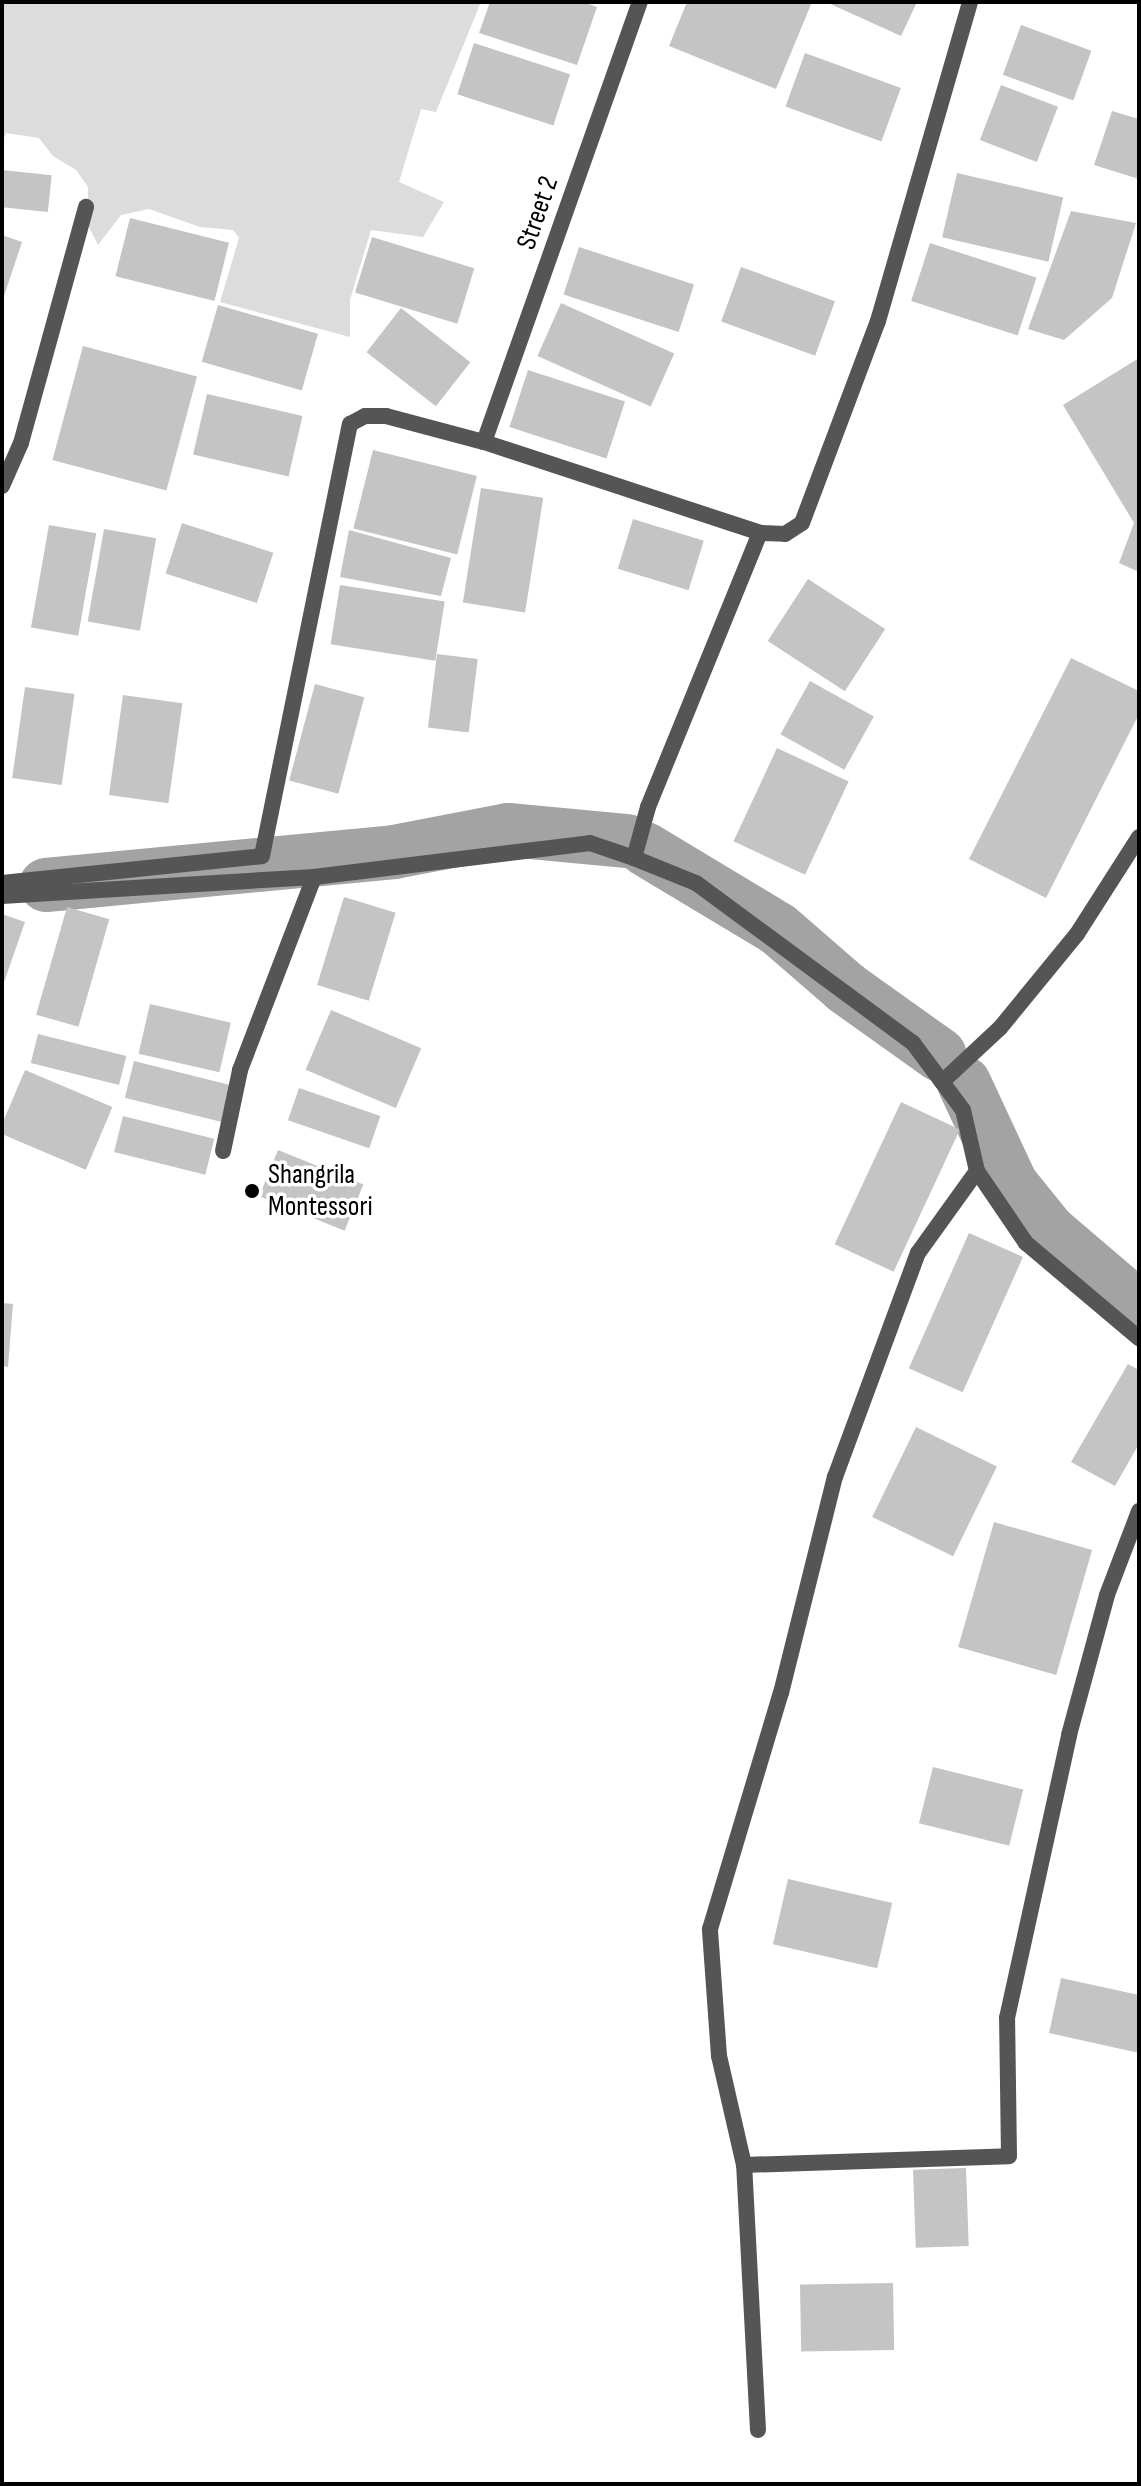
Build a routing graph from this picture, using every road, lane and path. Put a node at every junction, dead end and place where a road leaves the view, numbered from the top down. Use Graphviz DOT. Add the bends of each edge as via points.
graph roads {
  1 [pos="640,2"];
  2 [pos="970,2"];
  3 [pos="86,207"];
  4 [pos="484,442"];
  5 [pos="2,486"];
  6 [pos="760,533"];
  7 [pos="1139,837"];
  8 [pos="634,858"];
  9 [pos="314,877"];
  10 [pos="2,883"];
  11 [pos="2,896"];
  12 [pos="942,1082"];
  13 [pos="223,1151"];
  14 [pos="977,1171"];
  15 [pos="1139,1338"];
  16 [pos="1139,1511"];
  17 [pos="744,2165"];
  18 [pos="758,2430"];
  1 -- 4 [label="street, Street 2"];
  2 -- 6 [label="street" via="878,321 802,523 785,534"];
  3 -- 5 [label="street" via="21,443"];
  4 -- 6 [label="street"];
  4 -- 10 [label="street" via="386,416 365,416 350,424 262,856"];
  6 -- 8 [label="street" via="648,807"];
  7 -- 12 [label="street" via="1077,934 1000,1028"];
  8 -- 9 [label="street" via="590,843"];
  8 -- 12 [label="street" via="696,883 813,966 913,1043"];
  9 -- 11 [label="street"];
  9 -- 13 [label="street" via="240,1070"];
  12 -- 14 [label="street" via="963,1110"];
  14 -- 15 [label="street" via="1026,1243"];
  14 -- 17 [label="street" via="918,1253 835,1477 781,1693 710,1929 719,2056"];
  16 -- 17 [label="street" via="1107,1595 1069,1735 1007,2018 1009,2156"];
  17 -- 18 [label="street"];
}
